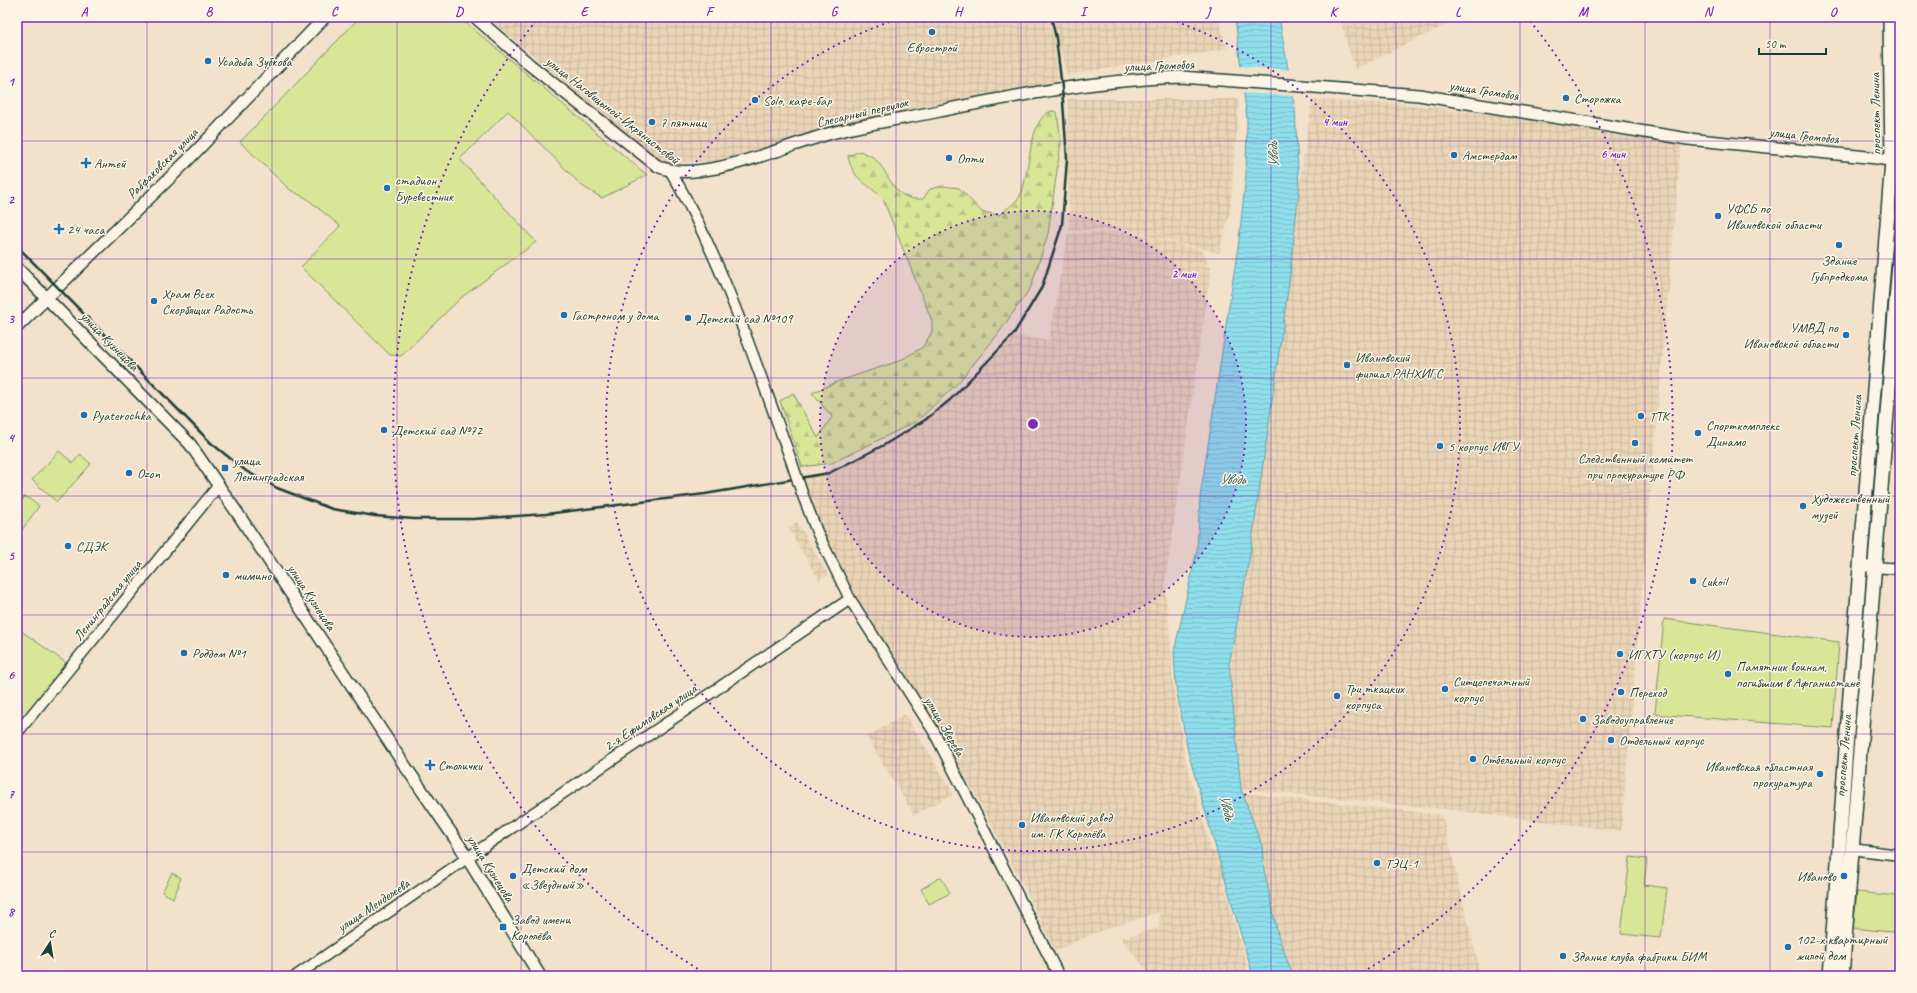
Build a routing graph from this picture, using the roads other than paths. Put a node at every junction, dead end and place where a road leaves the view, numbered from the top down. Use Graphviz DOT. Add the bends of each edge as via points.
graph roads {
  1 [pos="325,17"];
  2 [pos="475,17"];
  3 [pos="1890,17"];
  4 [pos="1062,88"];
  5 [pos="1896,161"];
  6 [pos="670,170"];
  7 [pos="1900,251"];
  8 [pos="17,268"];
  9 [pos="47,298"];
  10 [pos="17,327"];
  11 [pos="219,485"];
  12 [pos="802,493"];
  13 [pos="1861,566"];
  14 [pos="1875,567"];
  15 [pos="1900,569"];
  16 [pos="850,599"];
  17 [pos="17,733"];
  18 [pos="1851,850"];
  19 [pos="1900,855"];
  20 [pos="467,858"];
  21 [pos="296,976"];
  22 [pos="540,976"];
  23 [pos="1059,976"];
  24 [pos="1830,976"];
  25 [pos="1842,976"];
  1 -- 9 [label="main road, Рабфаковская улица" via="184,163"];
  2 -- 6 [label="main road, улица Наговицыной-Икрянистовой" via="530,65 656,165"];
  3 -- 5 [label="highway, проспект Ленина"];
  4 -- 5 [label="main road, улица Громобоя" via="1181,77 1307,85 1419,95 1688,139"];
  4 -- 6 [label="main road, Слесарный переулок" via="829,133 769,154 719,167 692,171"];
  5 -- 13 [label="highway, проспект Ленина"];
  6 -- 12 [label="street, улица Наговицыной-Икрянистовой, bridge" via="709,244 742,324"];
  7 -- 14 [label="highway, проспект Ленина"];
  8 -- 9 [label="main road, улица Кузнецова"];
  9 -- 10 [label="main road, Рабфаковская улица"];
  9 -- 11 [label="main road, улица Кузнецова" via="190,444"];
  11 -- 17 [label="street, Ленинградская улица"];
  11 -- 20 [label="main road, улица Кузнецова"];
  12 -- 16 [label="street, улица Зверева" via="817,532"];
  13 -- 14 [label="street"];
  13 -- 24 [label="highway, проспект Ленина"];
  14 -- 15 [label="street"];
  14 -- 18 [label="highway, проспект Ленина"];
  16 -- 20 [label="street, 2-я Ефимовская улица"];
  16 -- 23 [label="street, улица Зверева" via="933,730"];
  18 -- 19 [label="street"];
  18 -- 25 [label="highway, проспект Ленина"];
  20 -- 21 [label="street, улица Менделеева"];
  20 -- 22 [label="main road, улица Кузнецова"];
}
